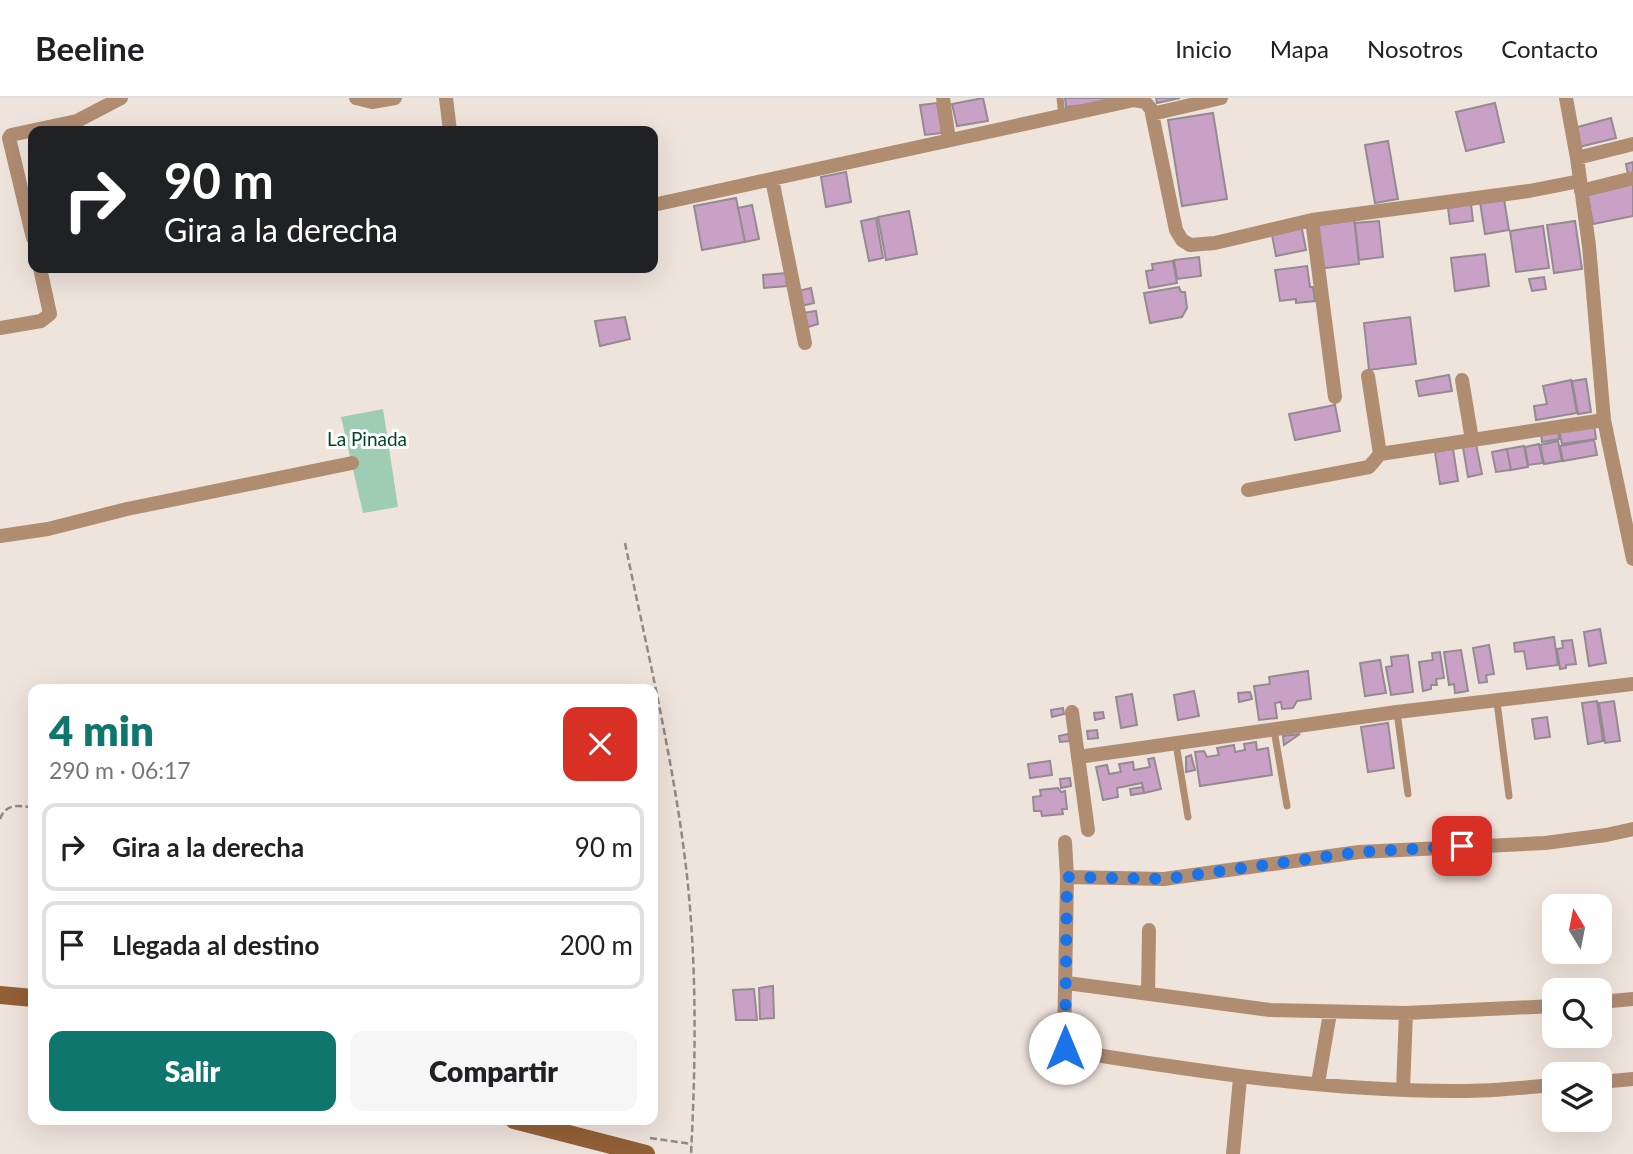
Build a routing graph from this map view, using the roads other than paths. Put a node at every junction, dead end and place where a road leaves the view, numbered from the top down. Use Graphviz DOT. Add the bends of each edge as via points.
graph roads {
  1 [pos="121,98"];
  2 [pos="356,98"];
  3 [pos="395,98"];
  4 [pos="446,98"];
  5 [pos="943,98"];
  6 [pos="1060,98"];
  7 [pos="1221,98"];
  8 [pos="1566,98"];
  9 [pos="1152,114"];
  10 [pos="1062,116"];
  11 [pos="53,126"];
  12 [pos="449,126"];
  13 [pos="28,131"];
  14 [pos="950,141"];
  15 [pos="1633,144"];
  16 [pos="1577,158"];
  17 [pos="1633,178"];
  18 [pos="772,179"];
  19 [pos="1581,186"];
  20 [pos="658,204"];
  21 [pos="28,217"];
  22 [pos="1312,220"];
  23 [pos="41,273"];
  24 [pos="0,328"];
  25 [pos="805,343"];
  26 [pos="1368,376"];
  27 [pos="1462,380"];
  28 [pos="1335,397"];
  29 [pos="1604,420"];
  30 [pos="1472,440"];
  31 [pos="1380,454"];
  32 [pos="352,463"];
  33 [pos="1248,490"];
  34 [pos="0,537"];
  35 [pos="1633,559"];
  36 [pos="1633,684"];
  37 [pos="1497,702"];
  38 [pos="1072,712"];
  39 [pos="1397,712"];
  40 [pos="1274,730"];
  41 [pos="1176,744"];
  42 [pos="1078,757"];
  43 [pos="1408,794"];
  44 [pos="1509,796"];
  45 [pos="1287,806"];
  46 [pos="1188,817"];
  47 [pos="1633,828"];
  48 [pos="1088,830"];
  49 [pos="1065,842"];
  50 [pos="1067,877"];
  51 [pos="1149,930"];
  52 [pos="1067,983"];
  53 [pos="1148,994"];
  54 [pos="0,995"];
  55 [pos="28,998"];
  56 [pos="1633,999"];
  57 [pos="1612,1001"];
  58 [pos="1542,1007"];
  59 [pos="1330,1013"];
  60 [pos="1406,1013"];
  61 [pos="1240,1078"];
  62 [pos="1633,1079"];
  63 [pos="1612,1081"];
  64 [pos="1318,1083"];
  65 [pos="1542,1086"];
  66 [pos="1403,1090"];
  67 [pos="533,1125"];
  68 [pos="646,1154"];
  69 [pos="1233,1154"];
  1 -- 11 [label="street" via="76,121"];
  2 -- 3 [label="street" via="372,102"];
  4 -- 12 [label="street"];
  5 -- 14 [label="street"];
  6 -- 10 [label="lane"];
  7 -- 9 [label="street"];
  8 -- 16 [label="street"];
  9 -- 10 [label="street" via="1145,103 1134,100"];
  9 -- 22 [label="street" via="1175,230 1185,243 1215,243"];
  10 -- 14 [label="street"];
  13 -- 21 [label="street" via="9,138"];
  14 -- 18 [label="street"];
  15 -- 16 [label="street"];
  16 -- 19 [label="street"];
  17 -- 19 [label="street"];
  18 -- 20 [label="street"];
  18 -- 25 [label="street"];
  19 -- 22 [label="street"];
  19 -- 29 [label="street"];
  22 -- 28 [label="street"];
  23 -- 24 [label="street" via="50,314 41,321"];
  26 -- 31 [label="street"];
  27 -- 30 [label="street"];
  29 -- 30 [label="street"];
  29 -- 35 [label="street"];
  30 -- 31 [label="street"];
  31 -- 33 [label="street" via="1368,467"];
  32 -- 34 [label="street"];
  36 -- 37 [label="street"];
  37 -- 39 [label="street"];
  37 -- 44 [label="lane"];
  38 -- 42 [label="street"];
  39 -- 40 [label="street"];
  39 -- 43 [label="lane"];
  40 -- 41 [label="street"];
  40 -- 45 [label="lane"];
  41 -- 42 [label="street"];
  41 -- 46 [label="lane"];
  42 -- 48 [label="street"];
  47 -- 50 [label="street" via="1545,843 1359,852 1164,879"];
  49 -- 50 [label="street"];
  50 -- 52 [label="street"];
  51 -- 53 [label="street"];
  52 -- 53 [label="street"];
  52 -- 61 [label="street" via="1064,1043 1070,1051"];
  53 -- 59 [label="street" via="1210,1004"];
  54 -- 55 [label="street"];
  56 -- 57 [label="street"];
  58 -- 60 [label="street"];
  59 -- 60 [label="street"];
  59 -- 64 [label="street"];
  60 -- 66 [label="street"];
  61 -- 64 [label="street"];
  61 -- 69 [label="street"];
  62 -- 63 [label="street"];
  64 -- 66 [label="street"];
  65 -- 66 [label="street"];
  67 -- 68 [label="street"];
}
